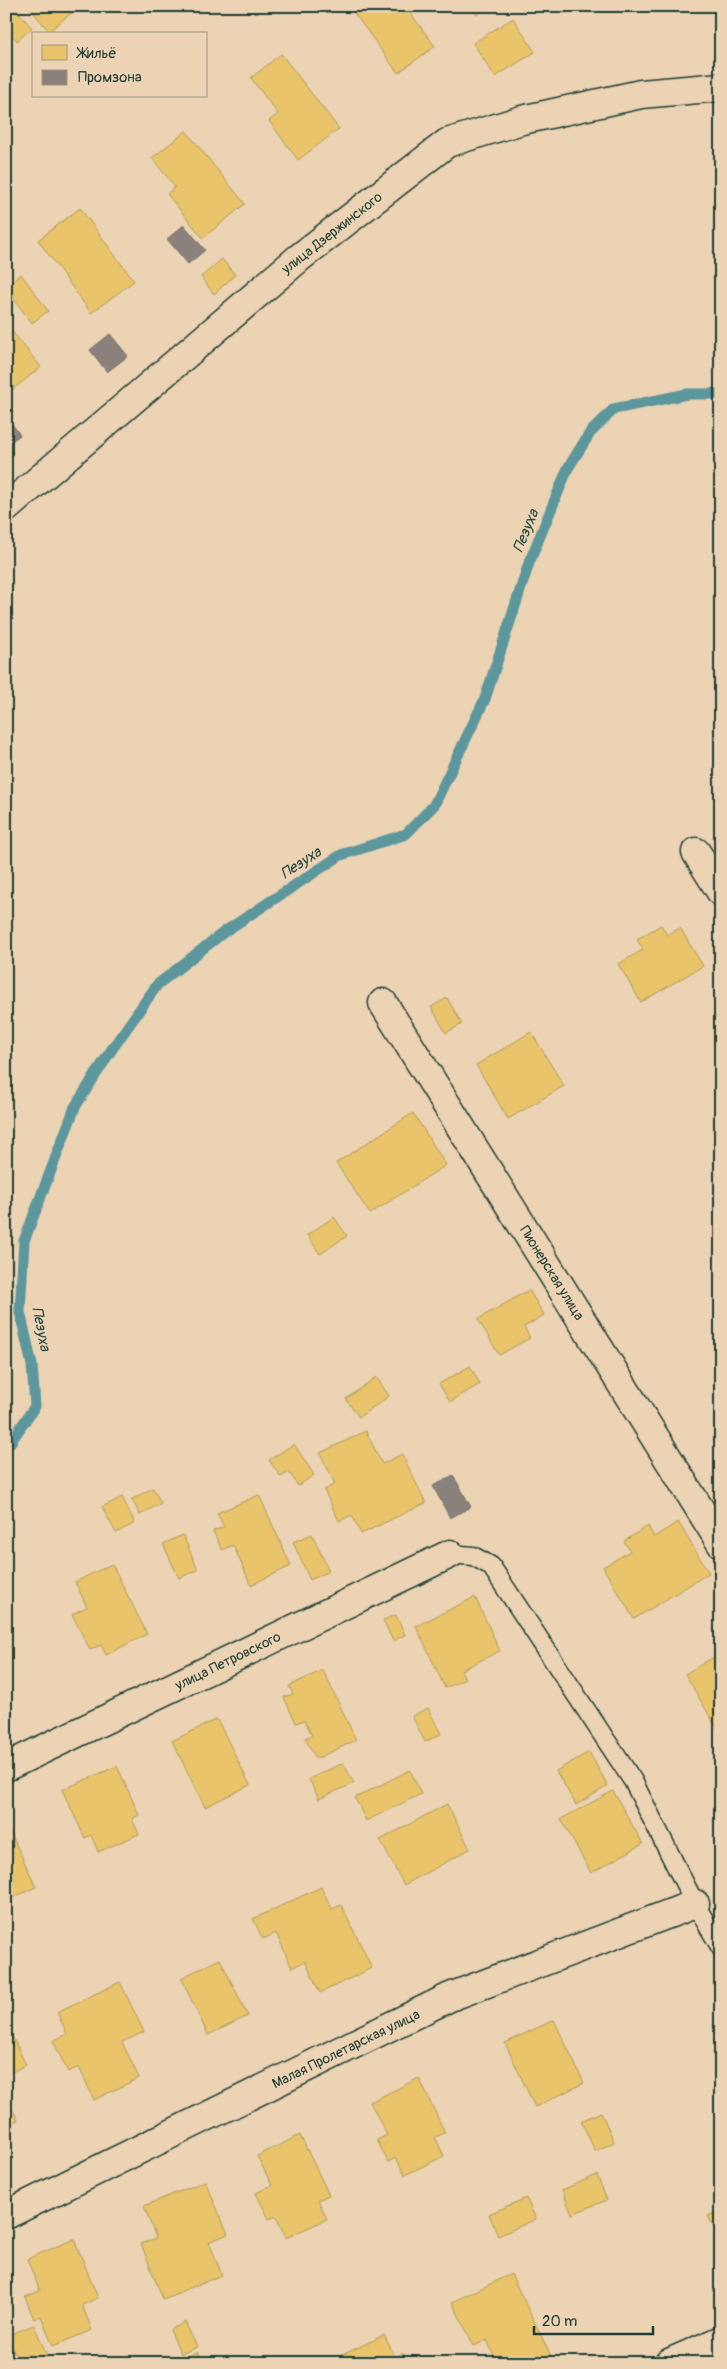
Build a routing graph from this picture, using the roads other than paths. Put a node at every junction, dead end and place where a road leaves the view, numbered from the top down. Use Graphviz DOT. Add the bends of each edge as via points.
graph roads {
  1 [pos="721,87"];
  2 [pos="6,508"];
  3 [pos="696,852"];
  4 [pos="721,892"];
  5 [pos="383,1003"];
  6 [pos="721,1543"];
  7 [pos="450,1554"];
  8 [pos="6,1767"];
  9 [pos="695,1904"];
  10 [pos="721,1948"];
  11 [pos="6,2215"];
  12 [pos="721,2340"];
  13 [pos="669,2363"];
  1 -- 2 [label="street, улица Дзержинского" via="641,94 522,120 447,143 299,258"];
  3 -- 4 [label="street"];
  5 -- 6 [label="street, Пионерская улица"];
  7 -- 8 [label="street, улица Петровского"];
  7 -- 9 [label="lane" via="473,1556 491,1566 633,1781"];
  9 -- 10 [label="lane"];
  9 -- 11 [label="street, Малая Пролетарская улица" via="450,1998"];
  12 -- 13 [label="street"];
}
